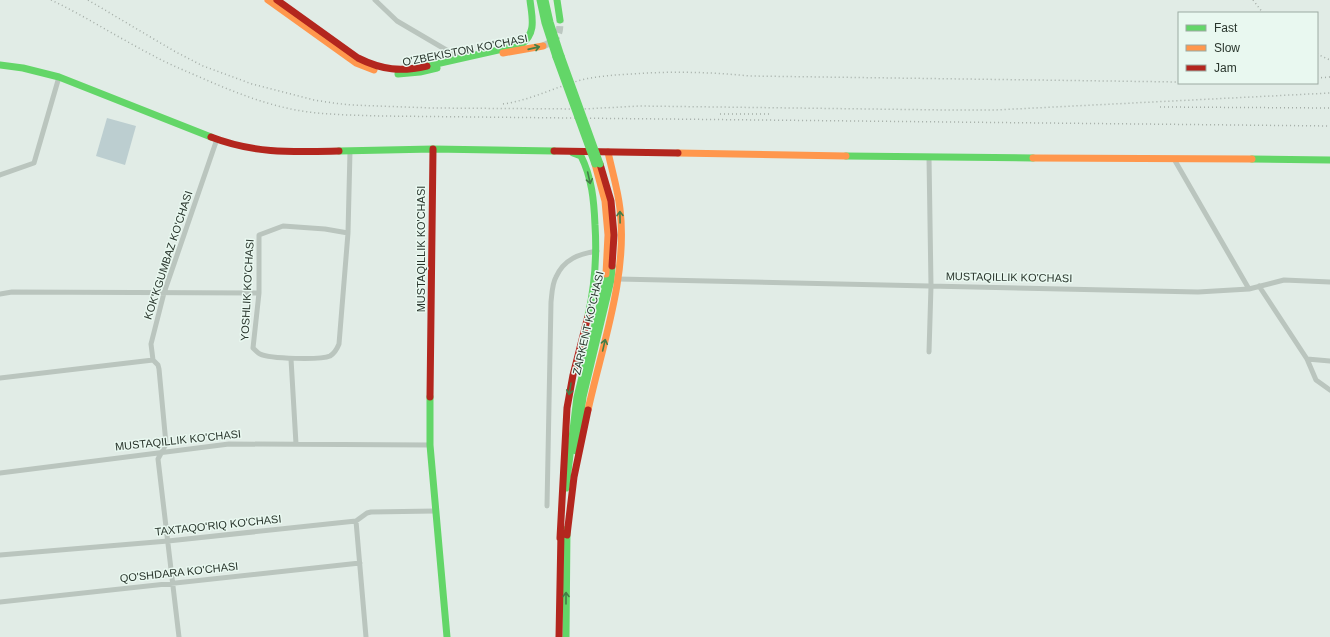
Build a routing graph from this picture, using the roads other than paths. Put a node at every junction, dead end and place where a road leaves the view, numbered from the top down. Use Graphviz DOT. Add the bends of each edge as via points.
graph roads {
  1 [pos="268,0"];
  2 [pos="277,0"];
  3 [pos="375,0"];
  4 [pos="530,0"];
  5 [pos="540,0"];
  6 [pos="546,0"];
  7 [pos="557,0"];
  8 [pos="560,20"];
  9 [pos="544,46"];
  10 [pos="559,57"];
  11 [pos="460,58"];
  12 [pos="0,65"];
  13 [pos="59,77"];
  14 [pos="217,139"];
  15 [pos="433,149"];
  16 [pos="350,151"];
  17 [pos="567,151"];
  18 [pos="608,152"];
  19 [pos="930,157"];
  20 [pos="1174,159"];
  21 [pos="1330,160"];
  22 [pos="0,175"];
  23 [pos="348,233"];
  24 [pos="597,251"];
  25 [pos="618,279"];
  26 [pos="1330,282"];
  27 [pos="931,286"];
  28 [pos="1259,286"];
  29 [pos="1249,289"];
  30 [pos="164,293"];
  31 [pos="259,293"];
  32 [pos="0,294"];
  33 [pos="929,352"];
  34 [pos="291,359"];
  35 [pos="1307,359"];
  36 [pos="154,360"];
  37 [pos="1330,361"];
  38 [pos="0,378"];
  39 [pos="1330,390"];
  40 [pos="296,444"];
  41 [pos="430,445"];
  42 [pos="162,452"];
  43 [pos="0,473"];
  44 [pos="547,506"];
  45 [pos="435,510"];
  46 [pos="356,521"];
  47 [pos="563,536"];
  48 [pos="168,541"];
  49 [pos="0,555"];
  50 [pos="360,562"];
  51 [pos="173,583"];
  52 [pos="0,602"];
  53 [pos="179,637"];
  54 [pos="366,637"];
  55 [pos="447,637"];
  56 [pos="559,637"];
  57 [pos="566,637"];
  1 -- 9 [label="main road, O'ZBEKISTON KO'CHASI, one-way" via="356,63 387,73 420,72"];
  2 -- 11 [label="main road, O'ZBEKISTON KO'CHASI" via="358,58 380,67 403,70"];
  3 -- 11 [label="street" via="397,21"];
  4 -- 11 [label="main road, O'ZBEKISTON KO'CHASI" via="533,26 530,36 524,43"];
  5 -- 10 [label="main road, ZARKENT KO'CHASI" via="545,23"];
  6 -- 10 [label="main road, ZARKENT KO'CHASI"];
  7 -- 8 [label="main road"];
  10 -- 47 [label="main road, ZARKENT KO'CHASI, bridge" via="597,164 605,201 608,235 606,280 577,397"];
  12 -- 13 [label="main road"];
  13 -- 14 [label="main road"];
  13 -- 22 [label="street" via="34,163"];
  14 -- 16 [label="main road" via="241,147 266,151"];
  14 -- 30 [label="street, KOK'KGUMBAZ KO'CHASI"];
  15 -- 16 [label="main road"];
  15 -- 17 [label="main road"];
  15 -- 41 [label="main road, MUSTAQILLIK KO'CHASI"];
  16 -- 23 [label="street, YOSHLIK KO'CHASI"];
  17 -- 18 [label="main road"];
  17 -- 24 [label="main road, one-way" via="581,156 586,165 594,201"];
  18 -- 19 [label="main road"];
  25 -- 18 [label="main road, one-way" via="621,249 620,209"];
  19 -- 20 [label="main road"];
  19 -- 27 [label="street"];
  20 -- 21 [label="main road"];
  20 -- 29 [label="street"];
  23 -- 31 [label="street, YOSHLIK KO'CHASI" via="283,226 259,235"];
  23 -- 34 [label="street, YOSHLIK KO'CHASI" via="337,350 330,356"];
  24 -- 44 [label="street" via="582,253 566,263 555,277 550,336"];
  24 -- 47 [label="main road, one-way" via="591,300 567,408"];
  25 -- 27 [label="street, MUSTAQILLIK KO'CHASI"];
  47 -- 25 [label="main road, one-way"];
  26 -- 28 [label="street, MUSTAQILLIK KO'CHASI" via="1284,280"];
  27 -- 29 [label="street, MUSTAQILLIK KO'CHASI" via="1198,292"];
  27 -- 33 [label="street"];
  28 -- 29 [label="street, MUSTAQILLIK KO'CHASI"];
  28 -- 35 [label="street"];
  30 -- 31 [label="street"];
  30 -- 32 [label="street"];
  30 -- 36 [label="street, KOK'KGUMBAZ KO'CHASI" via="151,344"];
  31 -- 34 [label="street, YOSHLIK KO'CHASI" via="253,348 260,354"];
  34 -- 40 [label="street"];
  35 -- 37 [label="street"];
  35 -- 39 [label="street" via="1316,380"];
  36 -- 38 [label="street"];
  36 -- 42 [label="street, KOK'KGUMBAZ KO'CHASI" via="159,369 166,444"];
  40 -- 41 [label="street, MUSTAQILLIK KO'CHASI"];
  40 -- 42 [label="street, MUSTAQILLIK KO'CHASI" via="229,444"];
  41 -- 45 [label="main road, MUSTAQILLIK KO'CHASI"];
  42 -- 43 [label="street, MUSTAQILLIK KO'CHASI"];
  42 -- 48 [label="street, KOK'KGUMBAZ KO'CHASI" via="158,459"];
  45 -- 46 [label="street, TAXTAQO'RIQ KO'CHASI" via="371,512"];
  45 -- 55 [label="main road, MUSTAQILLIK KO'CHASI"];
  46 -- 48 [label="street, TAXTAQO'RIQ KO'CHASI"];
  46 -- 50 [label="street"];
  47 -- 56 [label="main road, ZARKENT KO'CHASI"];
  57 -- 47 [label="main road, ZARKENT KO'CHASI, one-way"];
  48 -- 49 [label="street, TAXTAQO'RIQ KO'CHASI"];
  48 -- 51 [label="street, KOK'KGUMBAZ KO'CHASI"];
  50 -- 51 [label="street, QO'SHDARA KO'CHASI"];
  50 -- 54 [label="street"];
  51 -- 52 [label="street, QO'SHDARA KO'CHASI"];
  51 -- 53 [label="street, KOK'KGUMBAZ KO'CHASI"];
}
